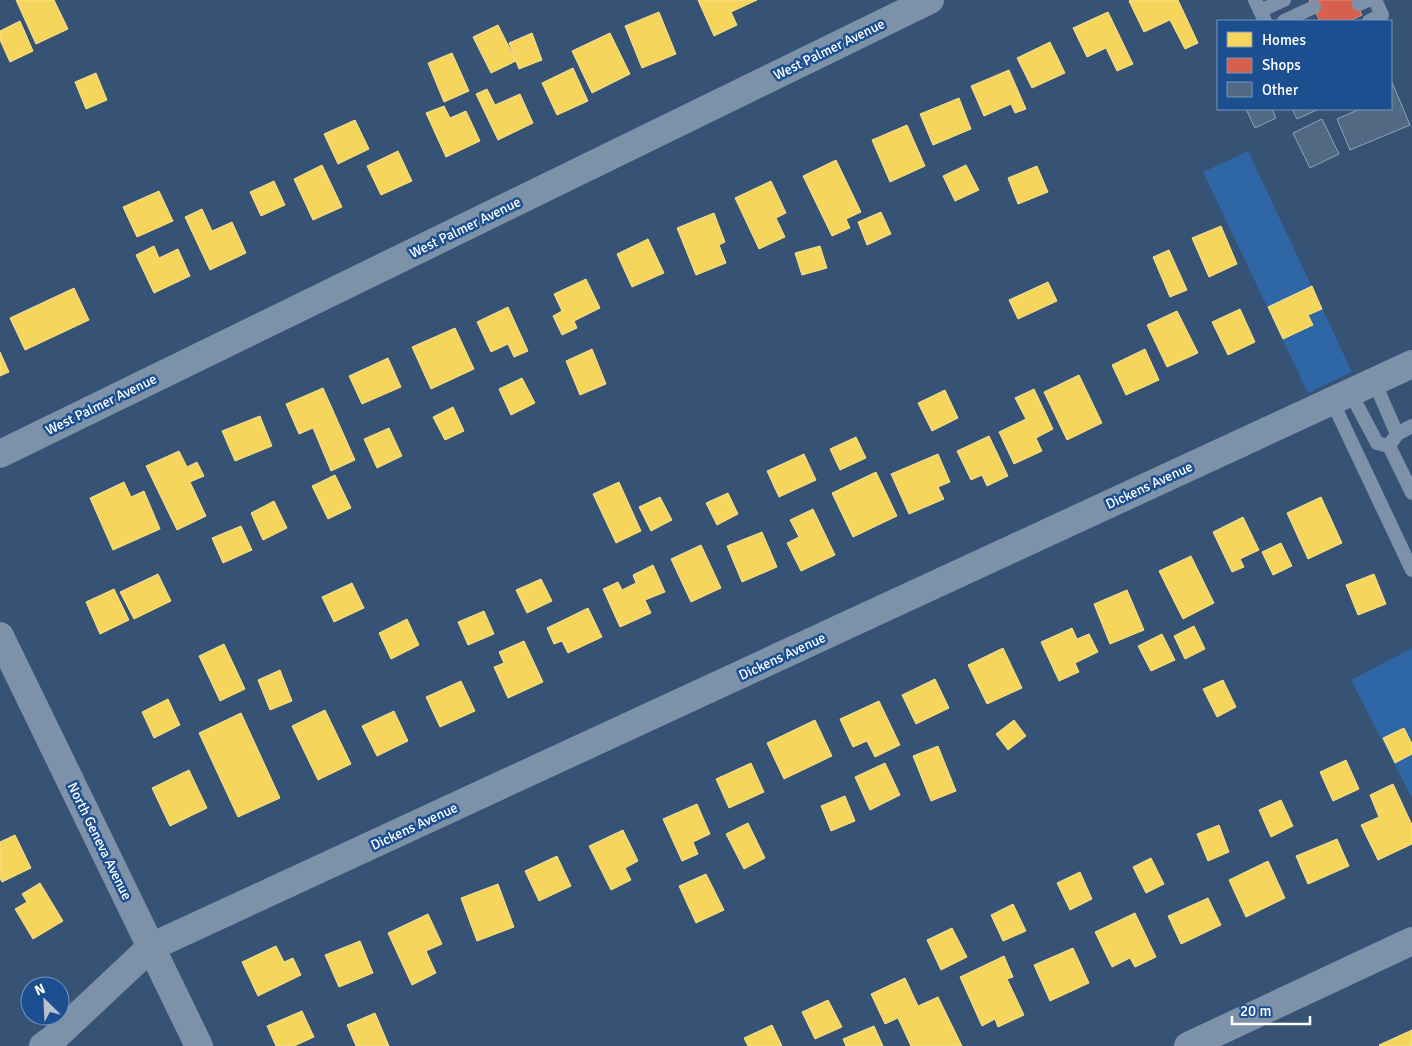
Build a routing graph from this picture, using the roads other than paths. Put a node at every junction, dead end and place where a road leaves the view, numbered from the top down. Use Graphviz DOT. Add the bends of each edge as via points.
graph roads {
  1 [pos="930,0"];
  2 [pos="1284,0"];
  3 [pos="1375,0"];
  4 [pos="1314,7"];
  5 [pos="1260,11"];
  6 [pos="1286,20"];
  7 [pos="1371,20"];
  8 [pos="1412,364"];
  9 [pos="1352,391"];
  10 [pos="1412,426"];
  11 [pos="1393,440"];
  12 [pos="0,454"];
  13 [pos="1412,493"];
  14 [pos="1412,570"];
  15 [pos="0,636"];
  16 [pos="1412,941"];
  17 [pos="151,947"];
  18 [pos="44,1046"];
  19 [pos="199,1046"];
  20 [pos="1188,1046"];
  1 -- 12 [label="street, West Palmer Avenue"];
  2 -- 5 [label="lane"];
  3 -- 7 [label="lane" via="1382,15"];
  4 -- 6 [label="lane"];
  8 -- 9 [label="street, Dickens Avenue"];
  9 -- 11 [label="lane"];
  9 -- 11 [label="lane" via="1377,443"];
  9 -- 14 [label="lane"];
  9 -- 17 [label="street, Dickens Avenue"];
  10 -- 11 [label="lane"];
  11 -- 13 [label="lane"];
  15 -- 17 [label="street, North Geneva Avenue"];
  16 -- 20 [label="street"];
  17 -- 18 [label="street, Dickens Avenue"];
  17 -- 19 [label="street, North Geneva Avenue"];
}
